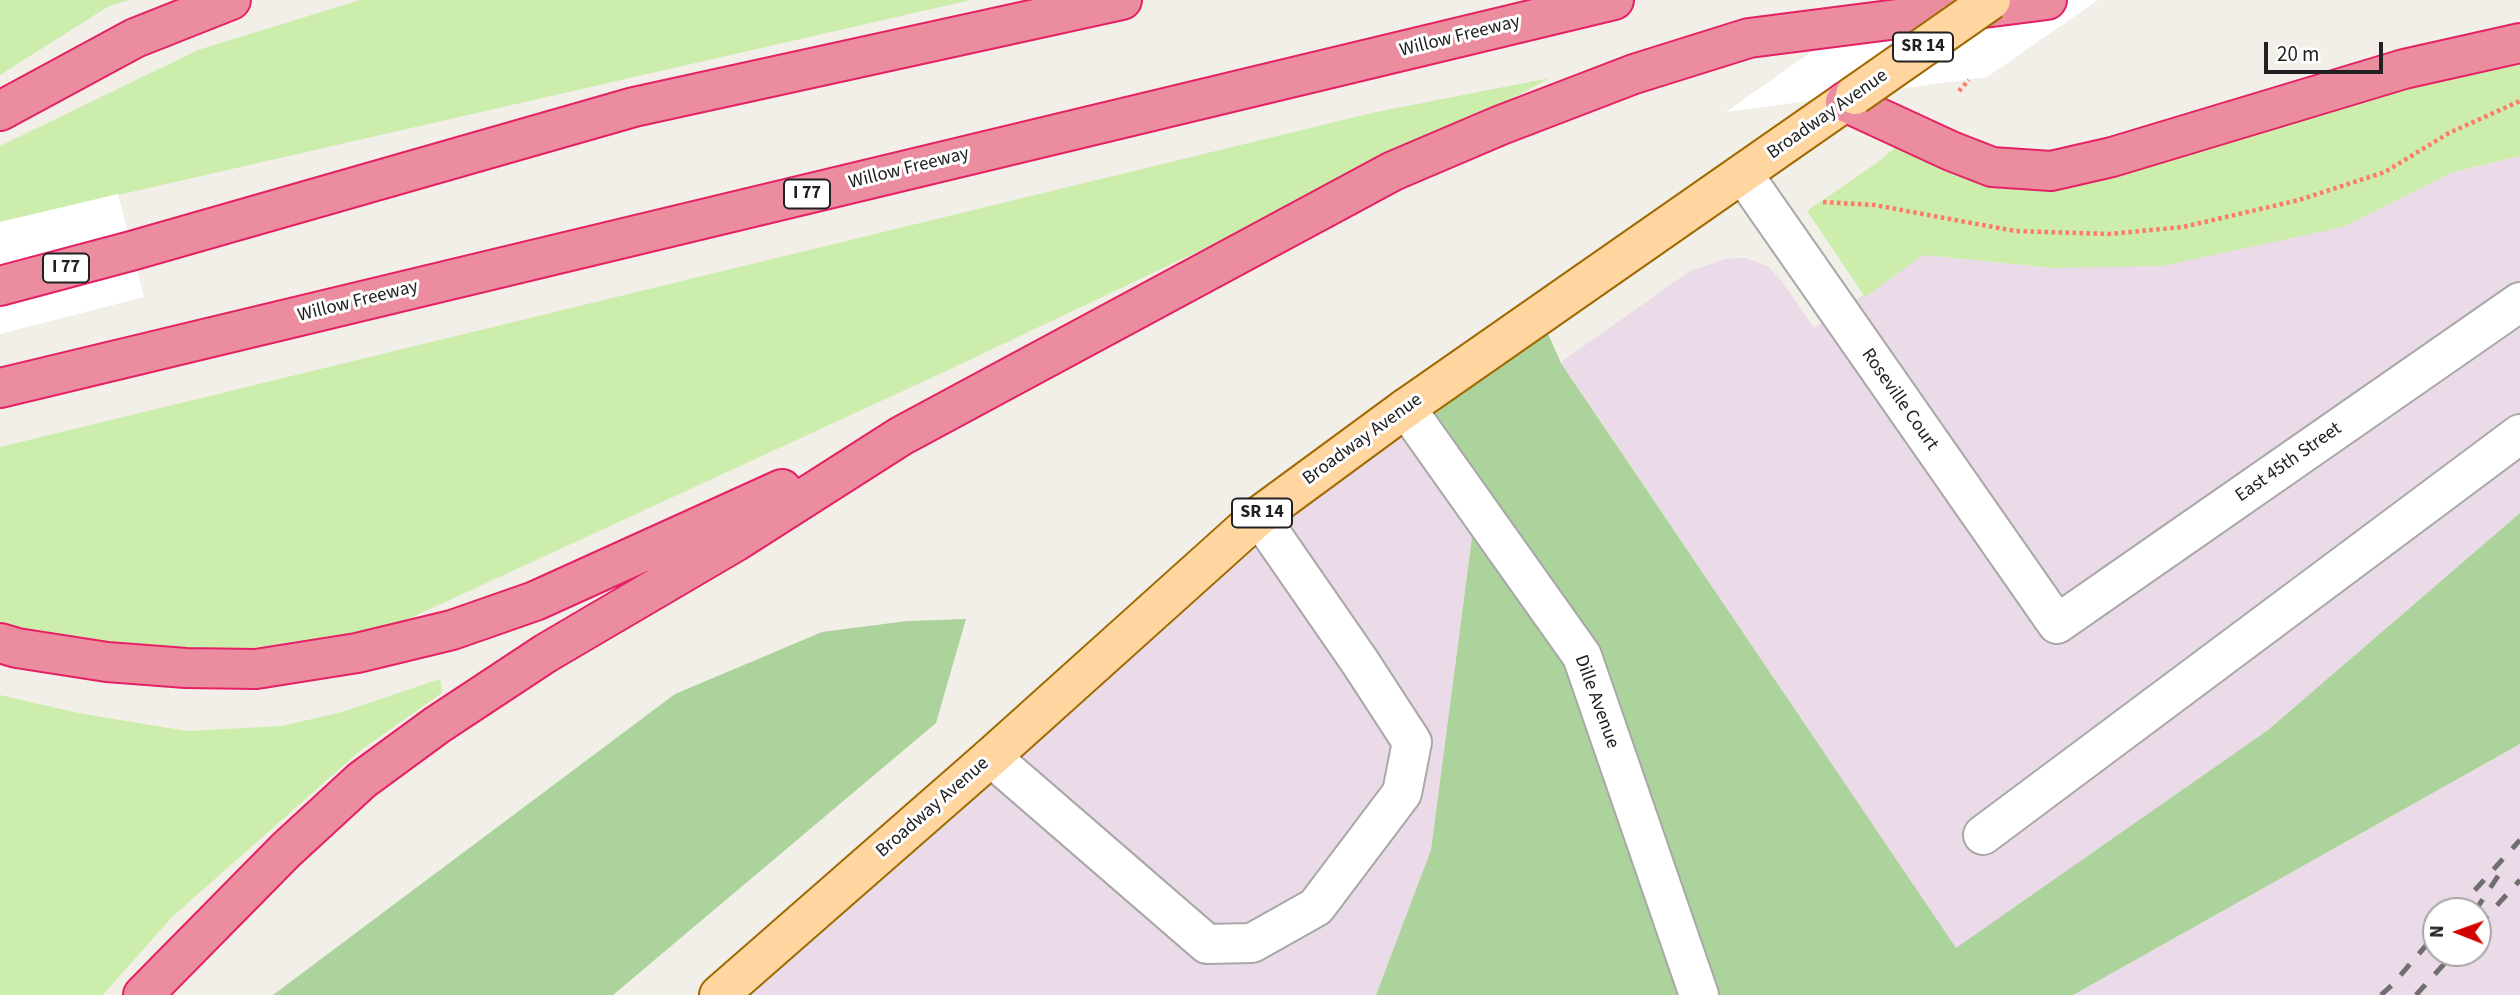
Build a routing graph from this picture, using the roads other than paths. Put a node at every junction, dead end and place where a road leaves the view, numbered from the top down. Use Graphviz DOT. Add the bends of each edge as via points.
graph roads {
  1 [pos="231,0"];
  2 [pos="1122,0"];
  3 [pos="1614,0"];
  4 [pos="1992,0"];
  5 [pos="2047,0"];
  6 [pos="2520,43"];
  7 [pos="1850,99"];
  8 [pos="0,111"];
  9 [pos="1742,174"];
  10 [pos="0,286"];
  11 [pos="2520,302"];
  12 [pos="0,388"];
  13 [pos="1406,408"];
  14 [pos="2520,434"];
  15 [pos="901,436"];
  16 [pos="1259,516"];
  17 [pos="2057,624"];
  18 [pos="0,643"];
  19 [pos="990,757"];
  20 [pos="1983,835"];
  21 [pos="143,995"];
  22 [pos="719,995"];
  23 [pos="1699,995"];
  1 -- 8 [label="highway" via="135,38"];
  2 -- 10 [label="highway, I 77" via="634,107"];
  3 -- 12 [label="highway, Willow Freeway / I 77"];
  4 -- 7 [label="main road, Broadway Avenue / SR 14, bridge"];
  5 -- 15 [label="highway" via="1749,38 1634,74 1393,171"];
  6 -- 7 [label="highway" via="2404,69 2051,171 1992,167"];
  7 -- 9 [label="main road, Broadway Avenue / SR 14"];
  9 -- 13 [label="main road, Broadway Avenue / SR 14"];
  9 -- 17 [label="street, Roseville Court"];
  11 -- 17 [label="street, East 45th Street"];
  13 -- 16 [label="main road, Broadway Avenue / SR 14"];
  13 -- 23 [label="street, Dille Avenue" via="1582,656"];
  14 -- 20 [label="street"];
  15 -- 18 [label="highway" via="535,601 452,631 357,653 256,669 186,668 107,662"];
  15 -- 21 [label="highway" via="735,542 546,653 362,780"];
  16 -- 19 [label="main road, Broadway Avenue / SR 14"];
  16 -- 19 [label="street" via="1412,742 1402,793 1316,907 1252,943 1207,944"];
  19 -- 22 [label="main road, Broadway Avenue / SR 14"];
}
